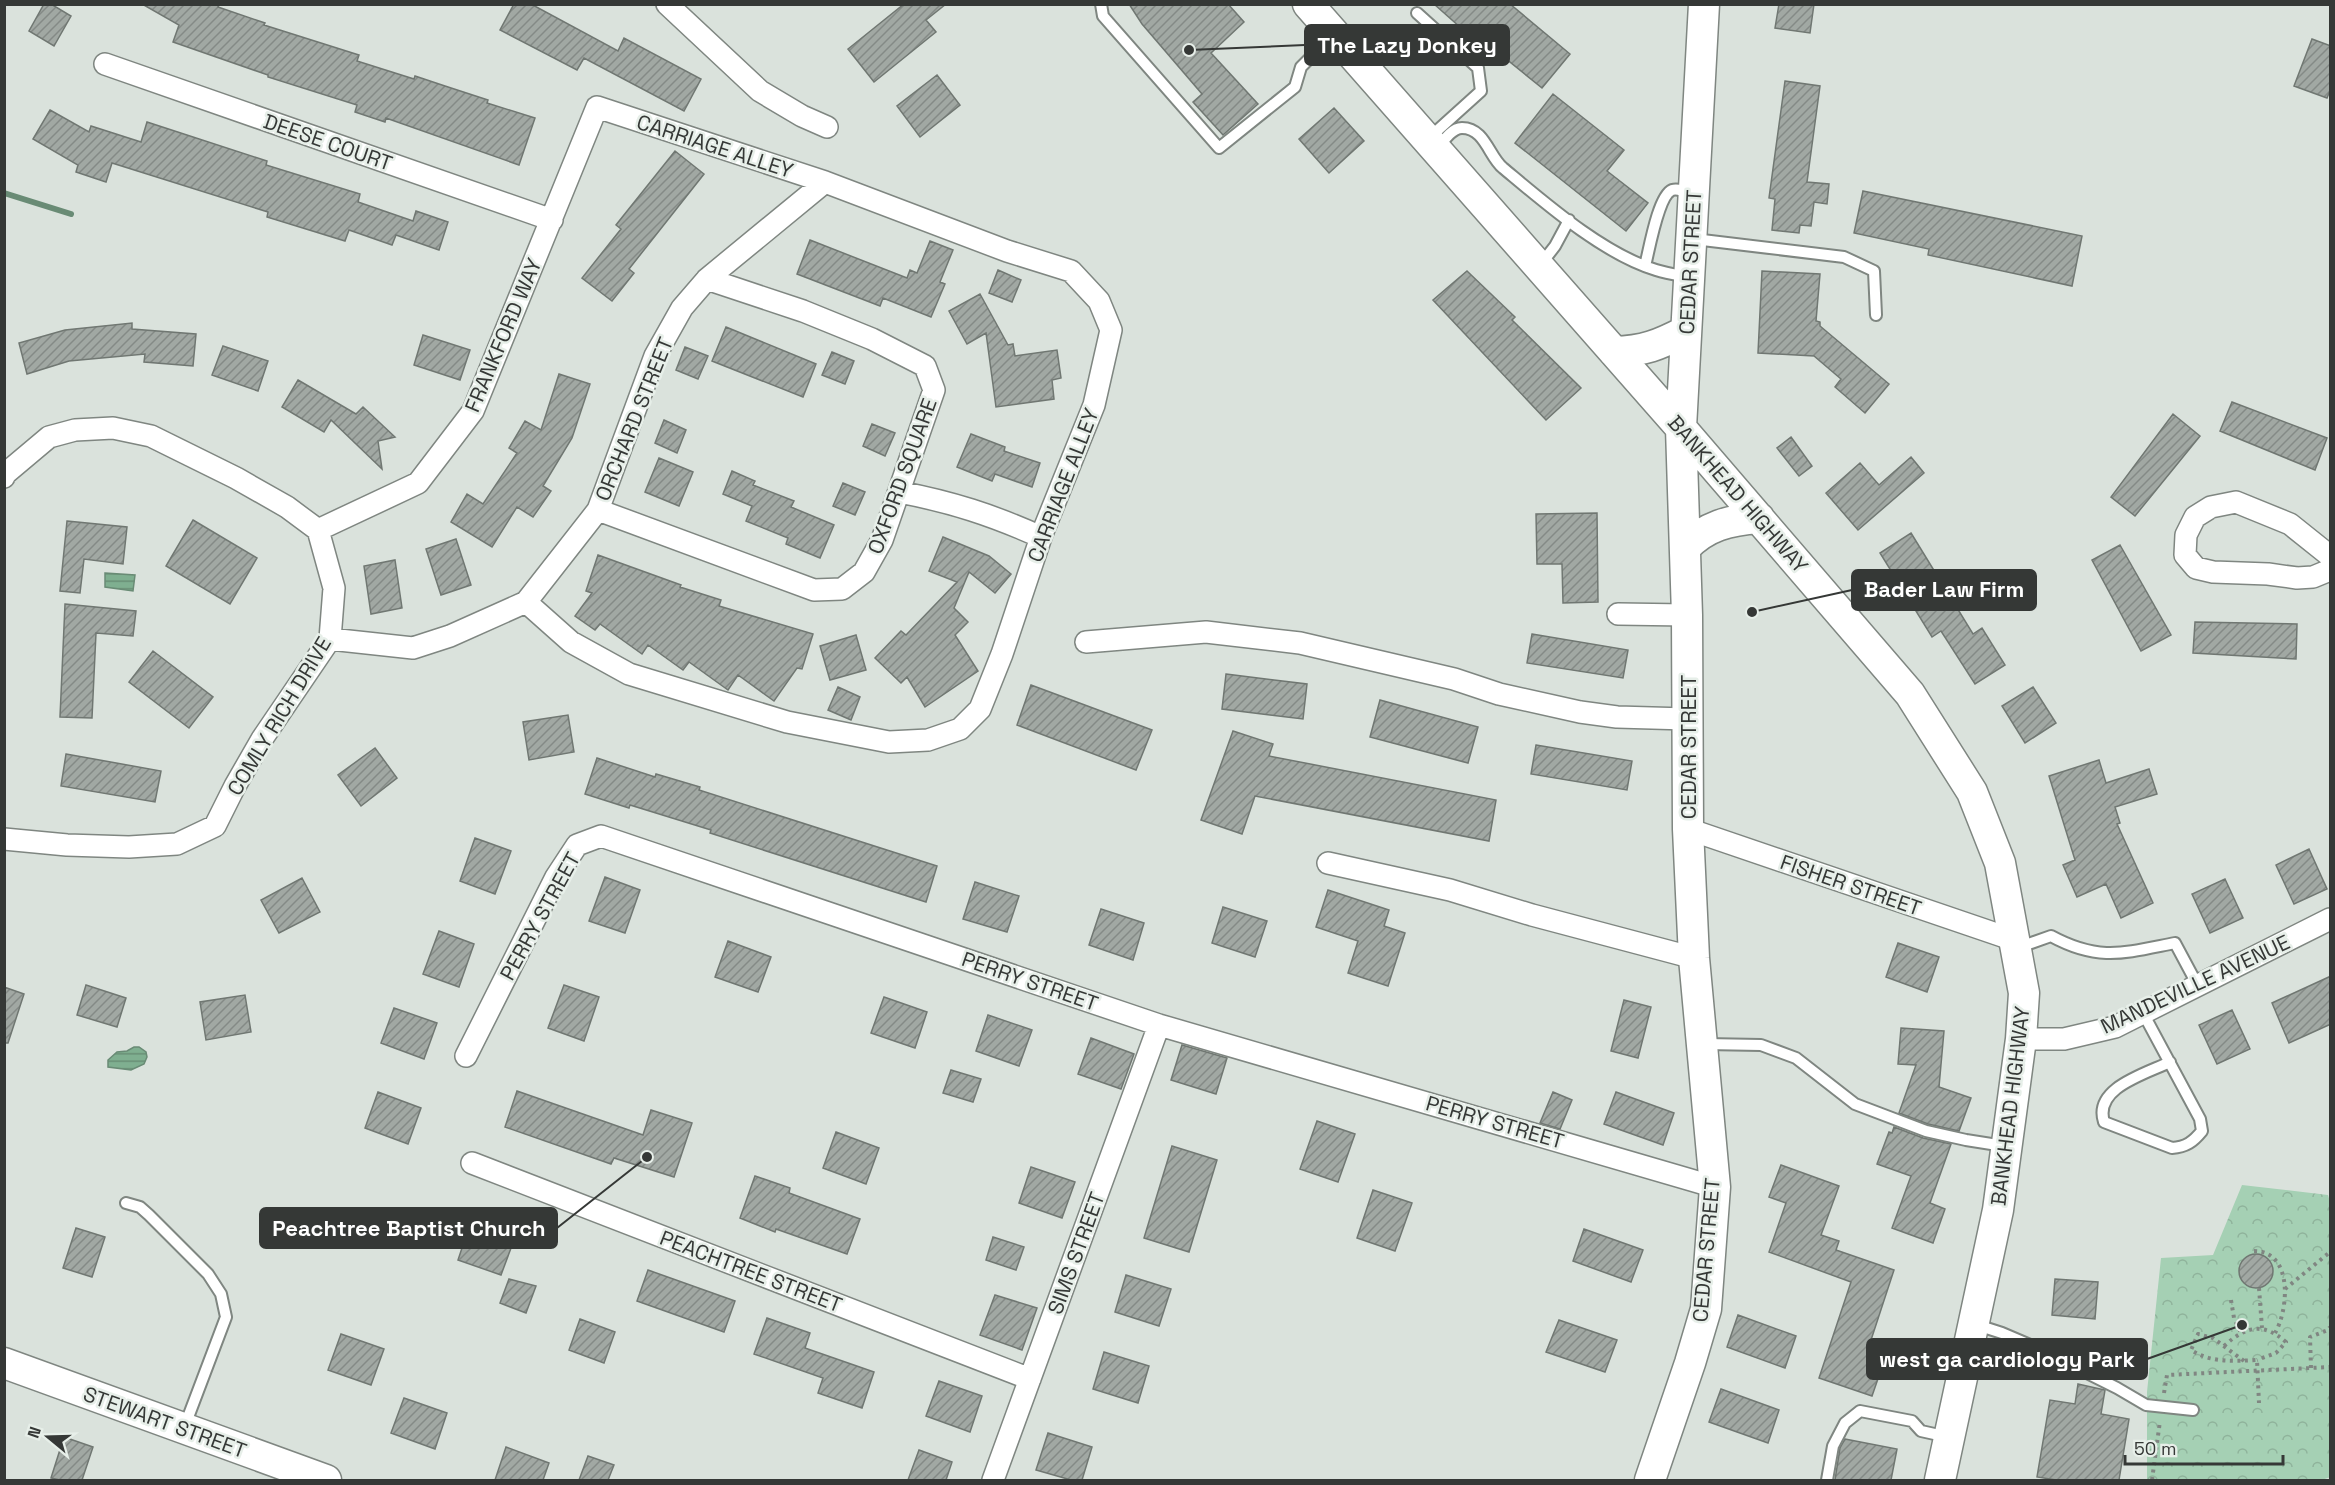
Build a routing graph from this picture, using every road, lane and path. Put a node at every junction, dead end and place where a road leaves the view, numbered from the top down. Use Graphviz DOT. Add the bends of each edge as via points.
graph roads {
  1 [pos="667,4"];
  2 [pos="1101,4"];
  3 [pos="1308,4"];
  4 [pos="1704,4"];
  5 [pos="1417,13"];
  6 [pos="1334,34"];
  7 [pos="105,64"];
  8 [pos="597,107"];
  9 [pos="827,128"];
  10 [pos="1432,145"];
  11 [pos="825,182"];
  12 [pos="1693,196"];
  13 [pos="552,220"];
  14 [pos="1569,220"];
  15 [pos="1691,239"];
  16 [pos="1645,266"];
  17 [pos="1539,267"];
  18 [pos="1689,277"];
  19 [pos="707,279"];
  20 [pos="1876,315"];
  21 [pos="1686,331"];
  22 [pos="1614,352"];
  23 [pos="1681,428"];
  24 [pos="4,477"];
  25 [pos="899,492"];
  26 [pos="598,510"];
  27 [pos="1759,518"];
  28 [pos="318,530"];
  29 [pos="1041,537"];
  30 [pos="1684,548"];
  31 [pos="2331,556"];
  32 [pos="2331,570"];
  33 [pos="526,602"];
  34 [pos="1618,614"];
  35 [pos="1687,615"];
  36 [pos="330,639"];
  37 [pos="1086,642"];
  38 [pos="1687,719"];
  39 [pos="1688,830"];
  40 [pos="4,839"];
  41 [pos="1328,863"];
  42 [pos="2331,919"];
  43 [pos="2015,944"];
  44 [pos="1694,958"];
  45 [pos="2198,986"];
  46 [pos="2143,1013"];
  47 [pos="1159,1025"];
  48 [pos="2021,1039"];
  49 [pos="1702,1044"];
  50 [pos="466,1056"];
  51 [pos="2170,1062"];
  52 [pos="2007,1146"];
  53 [pos="472,1163"];
  54 [pos="1716,1187"];
  55 [pos="126,1203"];
  56 [pos="2254,1251"];
  57 [pos="2331,1252"];
  58 [pos="2259,1288"];
  59 [pos="2285,1289"];
  60 [pos="2231,1300"];
  61 [pos="1974,1324"];
  62 [pos="2331,1327"];
  63 [pos="2262,1328"];
  64 [pos="2241,1333"];
  65 [pos="2276,1333"];
  66 [pos="2224,1346"];
  67 [pos="2257,1360"];
  68 [pos="2244,1361"];
  69 [pos="4,1363"];
  70 [pos="2331,1367"];
  71 [pos="2311,1368"];
  72 [pos="2257,1371"];
  73 [pos="1030,1379"];
  74 [pos="2259,1403"];
  75 [pos="2162,1406"];
  76 [pos="2193,1410"];
  77 [pos="184,1428"];
  78 [pos="1949,1437"];
  79 [pos="326,1480"];
  80 [pos="993,1480"];
  81 [pos="1650,1480"];
  82 [pos="1827,1480"];
  83 [pos="1940,1480"];
  84 [pos="2152,1480"];
  1 -- 9 [label="street" via="760,91"];
  2 -- 6 [label="lane" via="1103,16 1219,148 1295,87 1301,67"];
  3 -- 6 [label="main road, BANKHEAD HIGHWAY"];
  4 -- 12 [label="main road, CEDAR STREET"];
  5 -- 10 [label="lane" via="1478,68 1481,91"];
  6 -- 10 [label="main road, BANKHEAD HIGHWAY"];
  7 -- 13 [label="street, DEESE COURT"];
  8 -- 11 [label="street, CARRIAGE ALLEY"];
  8 -- 13 [label="street, FRANKFORD WAY"];
  10 -- 14 [label="lane" via="1453,131 1471,131 1483,138 1498,164"];
  10 -- 17 [label="main road, BANKHEAD HIGHWAY"];
  11 -- 19 [label="street, ORCHARD STREET"];
  11 -- 29 [label="street, CARRIAGE ALLEY" via="1071,271 1099,301 1111,330 1094,405"];
  12 -- 15 [label="main road, CEDAR STREET"];
  12 -- 16 [label="lane" via="1680,189 1665,196"];
  13 -- 28 [label="street, FRANKFORD WAY" via="467,420 418,483"];
  14 -- 16 [label="lane" via="1600,243"];
  14 -- 17 [label="lane"];
  15 -- 18 [label="main road, CEDAR STREET"];
  15 -- 20 [label="lane" via="1844,257 1874,271"];
  16 -- 18 [label="lane"];
  17 -- 22 [label="main road, BANKHEAD HIGHWAY"];
  18 -- 21 [label="main road, CEDAR STREET"];
  19 -- 25 [label="street, OXFORD SQUARE" via="803,311 925,366 934,390"];
  19 -- 26 [label="street, ORCHARD STREET" via="682,308 655,356"];
  21 -- 22 [label="main road" via="1639,351"];
  21 -- 23 [label="main road, CEDAR STREET"];
  22 -- 23 [label="main road, BANKHEAD HIGHWAY"];
  23 -- 27 [label="main road, BANKHEAD HIGHWAY"];
  23 -- 30 [label="main road, CEDAR STREET"];
  24 -- 28 [label="street" via="49,437 75,430 113,428 151,436 200,460 287,507"];
  25 -- 26 [label="street, OXFORD SQUARE" via="882,540 864,572 842,589 814,590"];
  25 -- 29 [label="street" via="947,501 998,517"];
  26 -- 33 [label="street, ORCHARD STREET"];
  27 -- 30 [label="main road" via="1706,530"];
  27 -- 43 [label="main road, BANKHEAD HIGHWAY" via="1910,694 1972,792 2000,863"];
  28 -- 36 [label="street, COMLY RICH DRIVE" via="334,588"];
  29 -- 33 [label="street, CARRIAGE ALLEY" via="980,709 960,729 928,740 889,742 787,722 629,674 571,642"];
  30 -- 35 [label="main road, CEDAR STREET"];
  31 -- 32 [label="street" via="2290,524 2236,502 2211,507 2195,517 2186,535 2185,555 2196,568 2204,570 2296,578"];
  33 -- 36 [label="street, ORCHARD STREET" via="450,636 412,648"];
  34 -- 35 [label="street"];
  35 -- 38 [label="main road, CEDAR STREET"];
  36 -- 40 [label="street, COMLY RICH DRIVE" via="262,739 215,826 177,844 129,847"];
  37 -- 38 [label="street" via="1206,632 1300,643 1580,712"];
  38 -- 39 [label="main road, CEDAR STREET"];
  39 -- 43 [label="street, FISHER STREET"];
  39 -- 44 [label="main road, CEDAR STREET"];
  41 -- 44 [label="street" via="1450,890"];
  42 -- 45 [label="street, MANDEVILLE AVENUE"];
  43 -- 45 [label="lane" via="2051,936 2094,953 2175,943"];
  43 -- 48 [label="main road, BANKHEAD HIGHWAY" via="2024,993"];
  44 -- 49 [label="main road, CEDAR STREET"];
  45 -- 46 [label="street, MANDEVILLE AVENUE"];
  46 -- 48 [label="street, MANDEVILLE AVENUE" via="2115,1027 2064,1039"];
  46 -- 51 [label="lane"];
  47 -- 50 [label="street, PERRY STREET" via="601,836 577,845 556,877"];
  47 -- 54 [label="street, PERRY STREET"];
  47 -- 73 [label="street, SIMS STREET"];
  48 -- 52 [label="main road, BANKHEAD HIGHWAY"];
  49 -- 52 [label="lane" via="1761,1045 1796,1058 1855,1104 1926,1131"];
  49 -- 54 [label="main road, CEDAR STREET"];
  51 -- 51 [label="lane" via="2200,1119 2202,1131 2194,1140 2184,1147 2172,1148 2104,1122 2103,1101 2112,1090"];
  52 -- 61 [label="main road, BANKHEAD HIGHWAY"];
  53 -- 73 [label="street, PEACHTREE STREET"];
  54 -- 81 [label="main road, CEDAR STREET" via="1706,1308"];
  55 -- 77 [label="lane" via="140,1207 208,1274 220,1294 226,1317"];
  56 -- 59 [label="path" via="2264,1251 2276,1261"];
  57 -- 59 [label="path"];
  58 -- 63 [label="path"];
  59 -- 65 [label="path" via="2283,1314"];
  60 -- 64 [label="path"];
  61 -- 75 [label="lane" via="2037,1348 2146,1405"];
  61 -- 78 [label="main road, BANKHEAD HIGHWAY"];
  62 -- 71 [label="path" via="2310,1337"];
  63 -- 64 [label="path"];
  63 -- 65 [label="path"];
  64 -- 66 [label="path"];
  65 -- 67 [label="path" via="2286,1342 2276,1353"];
  66 -- 68 [label="path"];
  66 -- 68 [label="path" via="2213,1338 2198,1335 2191,1350 2217,1360"];
  67 -- 68 [label="path"];
  67 -- 72 [label="path"];
  69 -- 77 [label="main road, STEWART STREET"];
  70 -- 71 [label="path"];
  71 -- 72 [label="path"];
  72 -- 74 [label="path"];
  72 -- 75 [label="path" via="2167,1375"];
  73 -- 80 [label="street, SIMS STREET"];
  75 -- 76 [label="lane"];
  75 -- 84 [label="path"];
  77 -- 79 [label="main road, STEWART STREET"];
  78 -- 82 [label="lane" via="1921,1431 1912,1421 1860,1411 1845,1423 1833,1446"];
  78 -- 83 [label="main road, BANKHEAD HIGHWAY"];
}
